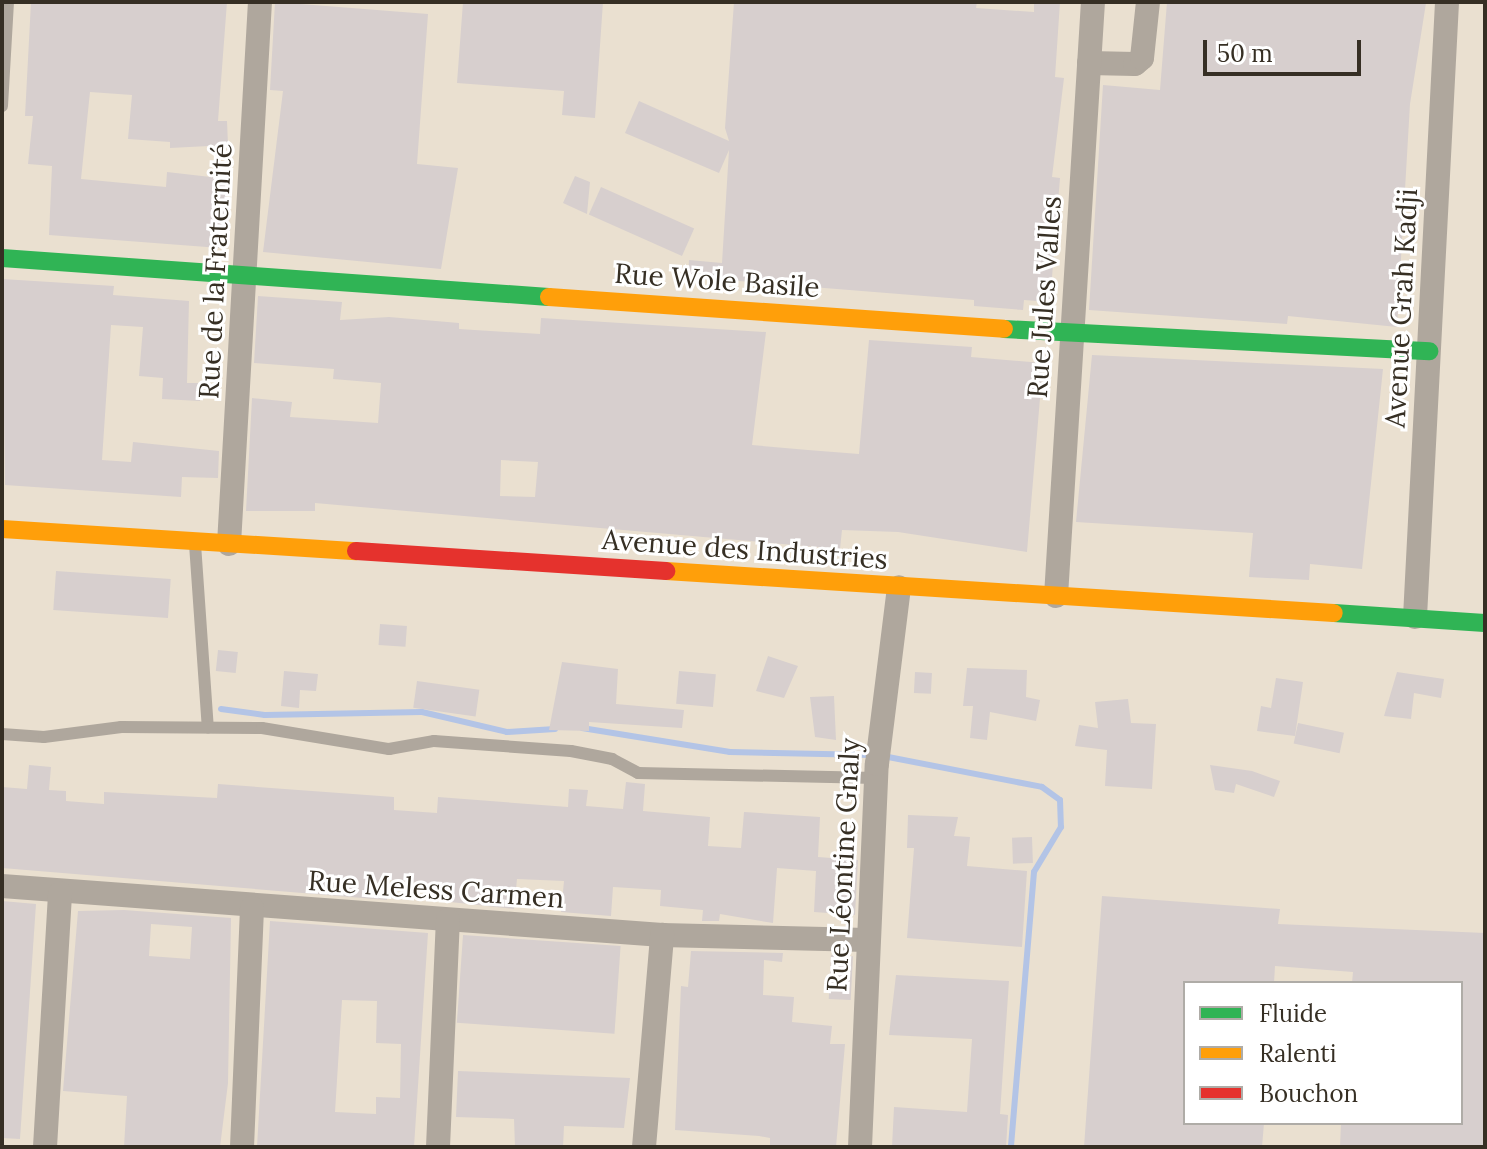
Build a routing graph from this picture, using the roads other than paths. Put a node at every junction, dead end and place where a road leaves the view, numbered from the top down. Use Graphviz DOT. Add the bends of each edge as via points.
graph roads {
  1 [pos="8,2"];
  2 [pos="260,2"];
  3 [pos="1093,2"];
  4 [pos="1148,2"];
  5 [pos="1447,2"];
  6 [pos="1089,63"];
  7 [pos="2,106"];
  8 [pos="2,258"];
  9 [pos="245,275"];
  10 [pos="1072,334"];
  11 [pos="1429,351"];
  12 [pos="2,529"];
  13 [pos="195,542"];
  14 [pos="229,544"];
  15 [pos="899,587"];
  16 [pos="1056,596"];
  17 [pos="1415,617"];
  18 [pos="1485,623"];
  19 [pos="208,728"];
  20 [pos="2,734"];
  21 [pos="878,761"];
  22 [pos="2,886"];
  23 [pos="60,893"];
  24 [pos="252,908"];
  25 [pos="448,920"];
  26 [pos="662,935"];
  27 [pos="867,940"];
  28 [pos="45,1147"];
  29 [pos="242,1147"];
  30 [pos="438,1147"];
  31 [pos="644,1147"];
  32 [pos="860,1147"];
  1 -- 7 [label="lane"];
  2 -- 9 [label="street, Rue de la Fraternité"];
  3 -- 6 [label="street, Rue Jules Valles"];
  4 -- 6 [label="street" via="1142,58 1135,64"];
  5 -- 11 [label="street, Avenue Grah Kadji"];
  6 -- 10 [label="street, Rue Jules Valles"];
  8 -- 9 [label="street, Rue Wole Basile"];
  9 -- 10 [label="street, Rue Wole Basile"];
  9 -- 14 [label="street, Rue de la Fraternité"];
  10 -- 11 [label="street, Rue Wole Basile"];
  10 -- 16 [label="street, Rue Jules Valles"];
  11 -- 17 [label="street, Avenue Grah Kadji"];
  12 -- 13 [label="street, Avenue des Industries"];
  13 -- 14 [label="street, Avenue des Industries"];
  13 -- 19 [label="lane"];
  14 -- 15 [label="street, Avenue des Industries"];
  15 -- 16 [label="street, Avenue des Industries"];
  15 -- 21 [label="street, Rue Léontine Gnaly"];
  16 -- 17 [label="street, Avenue des Industries"];
  17 -- 18 [label="street, Avenue des Industries"];
  19 -- 20 [label="lane"];
  19 -- 21 [label="lane" via="304,733 389,749 434,741 571,751 612,759 638,773"];
  21 -- 27 [label="street, Rue Léontine Gnaly"];
  22 -- 23 [label="street, Rue Meless Carmen"];
  23 -- 24 [label="street, Rue Meless Carmen"];
  23 -- 28 [label="street"];
  24 -- 25 [label="street, Rue Meless Carmen"];
  24 -- 29 [label="street"];
  25 -- 26 [label="street, Rue Meless Carmen"];
  25 -- 30 [label="street"];
  26 -- 27 [label="street, Rue Meless Carmen"];
  26 -- 31 [label="street"];
  27 -- 32 [label="street, Rue Léontine Gnaly"];
}
